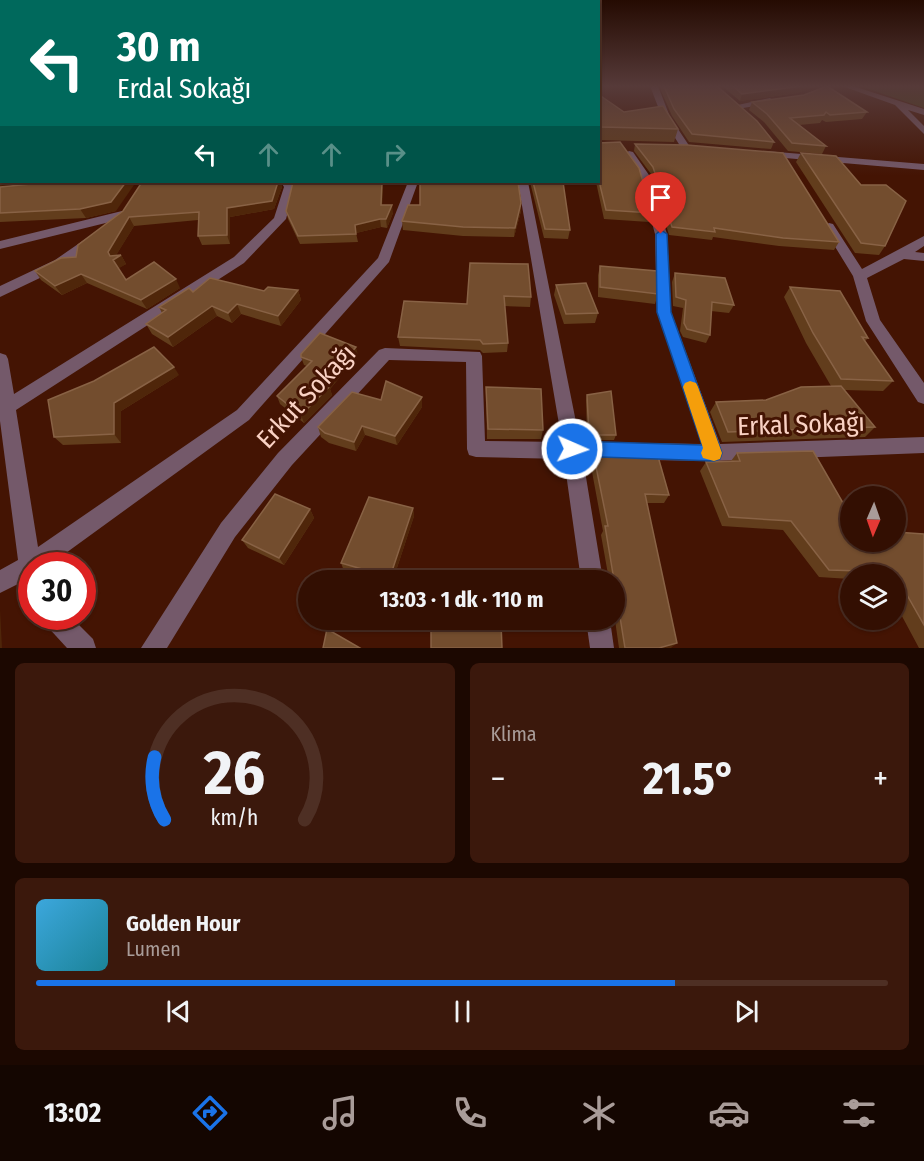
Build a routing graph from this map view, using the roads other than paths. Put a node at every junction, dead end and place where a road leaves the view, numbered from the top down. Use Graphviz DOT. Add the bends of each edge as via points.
graph roads {
  1 [pos="666,116"];
  2 [pos="910,116"];
  3 [pos="922,129"];
  4 [pos="924,138"];
  5 [pos="772,140"];
  6 [pos="627,145"];
  7 [pos="686,148"];
  8 [pos="751,153"];
  9 [pos="784,156"];
  10 [pos="790,166"];
  11 [pos="924,166"];
  12 [pos="287,183"];
  13 [pos="413,183"];
  14 [pos="523,183"];
  15 [pos="822,216"];
  16 [pos="924,240"];
  17 [pos="0,245"];
  18 [pos="902,255"];
  19 [pos="924,257"];
  20 [pos="860,276"];
  21 [pos="0,292"];
  22 [pos="0,359"];
  23 [pos="924,397"];
  24 [pos="3,410"];
  25 [pos="924,445"];
  26 [pos="572,449"];
  27 [pos="714,453"];
  28 [pos="27,552"];
  29 [pos="55,552"];
  30 [pos="590,570"];
  31 [pos="18,575"];
  32 [pos="0,582"];
  33 [pos="67,630"];
  34 [pos="599,630"];
  35 [pos="84,648"];
  36 [pos="153,648"];
  37 [pos="602,648"];
  1 -- 7 [label="street"];
  2 -- 3 [label="street"];
  3 -- 4 [label="street"];
  5 -- 9 [label="street"];
  6 -- 27 [label="street" via="644,175 661,234 664,312"];
  8 -- 9 [label="street"];
  9 -- 10 [label="street"];
  9 -- 11 [label="street"];
  12 -- 24 [label="street" via="290,186 280,219 239,260"];
  13 -- 29 [label="street" via="384,259 243,415"];
  14 -- 26 [label="street"];
  15 -- 20 [label="street"];
  16 -- 18 [label="street"];
  17 -- 21 [label="street" via="124,211 60,263"];
  18 -- 19 [label="street"];
  18 -- 20 [label="street"];
  20 -- 23 [label="street" via="873,321"];
  22 -- 24 [label="street"];
  24 -- 28 [label="street"];
  25 -- 27 [label="street, Erkal Sokağı"];
  26 -- 27 [label="street, Erkal Sokağı"];
  26 -- 30 [label="street"];
  26 -- 36 [label="street, Erkut Sokağı" via="476,449 474,356 385,354 285,459 228,530"];
  31 -- 32 [label="street"];
  33 -- 35 [label="street"];
  34 -- 37 [label="street"];
}
